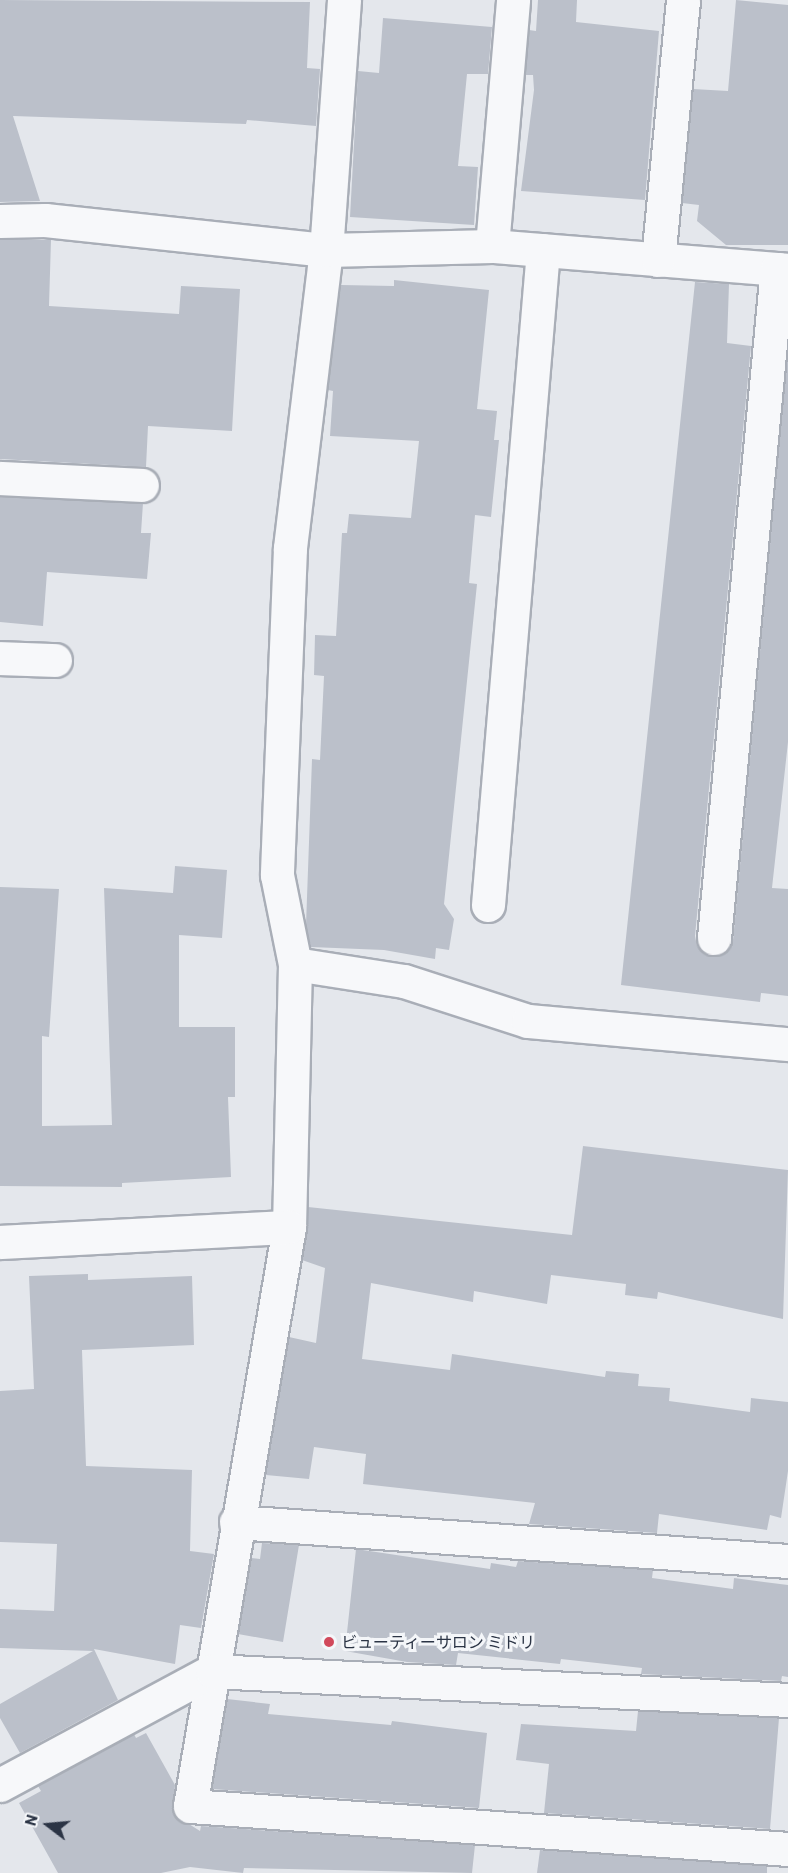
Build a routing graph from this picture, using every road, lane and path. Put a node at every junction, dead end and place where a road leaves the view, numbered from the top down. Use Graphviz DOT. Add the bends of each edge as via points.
graph roads {
  1 [pos="344,0"];
  2 [pos="513,0"];
  3 [pos="683,0"];
  4 [pos="0,221"];
  5 [pos="492,246"];
  6 [pos="326,250"];
  7 [pos="543,250"];
  8 [pos="658,260"];
  9 [pos="782,269"];
  10 [pos="0,478"];
  11 [pos="142,485"];
  12 [pos="0,658"];
  13 [pos="54,660"];
  14 [pos="488,905"];
  15 [pos="714,938"];
  16 [pos="295,964"];
  17 [pos="788,1044"];
  18 [pos="290,1227"];
  19 [pos="0,1242"];
  20 [pos="236,1522"];
  21 [pos="788,1561"];
  22 [pos="212,1671"];
  23 [pos="788,1700"];
  24 [pos="0,1785"];
  25 [pos="788,1849"];
  1 -- 6 [label="street"];
  2 -- 5 [label="street"];
  3 -- 8 [label="street"];
  4 -- 6 [label="street" via="45,220"];
  5 -- 6 [label="street"];
  5 -- 7 [label="street"];
  6 -- 16 [label="street" via="290,548 277,875"];
  7 -- 8 [label="street"];
  7 -- 14 [label="street"];
  8 -- 9 [label="street"];
  9 -- 15 [label="street"];
  10 -- 11 [label="street"];
  12 -- 13 [label="street"];
  16 -- 17 [label="street" via="404,981 528,1021"];
  16 -- 18 [label="street"];
  18 -- 19 [label="street"];
  18 -- 20 [label="street"];
  20 -- 21 [label="street"];
  20 -- 22 [label="street"];
  22 -- 23 [label="street"];
  22 -- 24 [label="street"];
  22 -- 25 [label="street" via="190,1806"];
}
